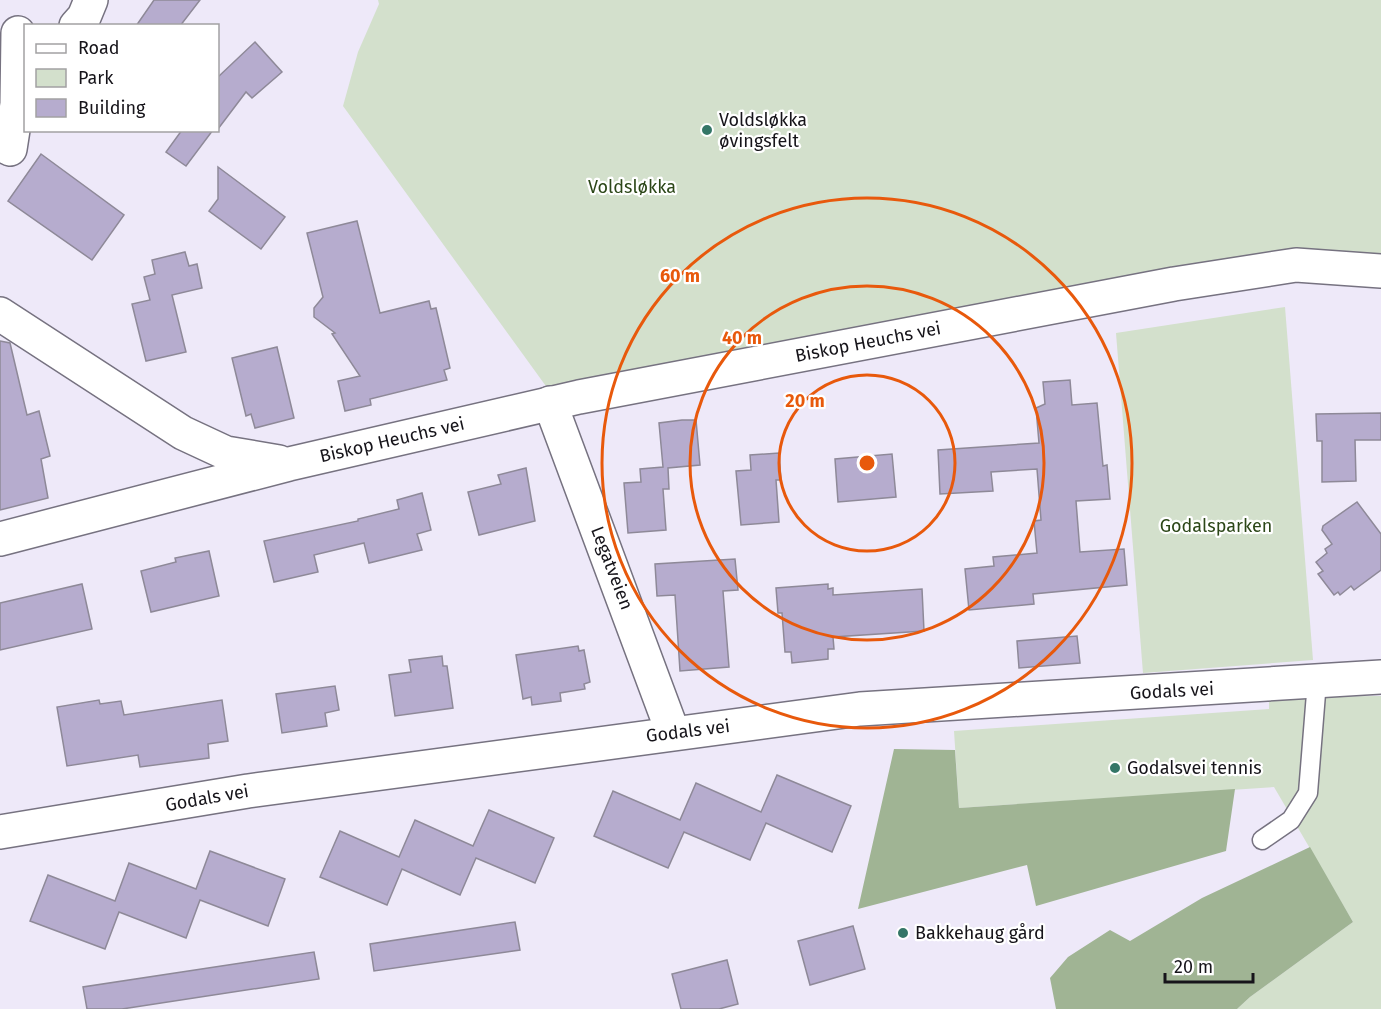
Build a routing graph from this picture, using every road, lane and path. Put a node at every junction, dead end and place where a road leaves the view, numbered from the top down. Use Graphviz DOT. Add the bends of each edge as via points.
graph roads {
  1 [pos="91,0"];
  2 [pos="77,24"];
  3 [pos="10,26"];
  4 [pos="12,148"];
  5 [pos="1381,271"];
  6 [pos="0,314"];
  7 [pos="550,403"];
  8 [pos="289,464"];
  9 [pos="0,539"];
  10 [pos="1381,677"];
  11 [pos="1317,681"];
  12 [pos="673,733"];
  13 [pos="0,832"];
  14 [pos="1262,840"];
  1 -- 2 [label="street"];
  3 -- 4 [label="street" via="17,104"];
  5 -- 7 [label="street, Biskop Heuchs vei" via="1296,265"];
  6 -- 8 [label="street, Biskop Heuchs vei" via="183,433 226,453"];
  7 -- 8 [label="street, Biskop Heuchs vei"];
  7 -- 12 [label="street, Legatveien"];
  8 -- 9 [label="street, Biskop Heuchs vei"];
  10 -- 11 [label="street, Godals vei"];
  11 -- 12 [label="street, Godals vei" via="860,710"];
  11 -- 14 [label="lane" via="1308,793 1291,820"];
  12 -- 13 [label="street, Godals vei" via="248,791"];
}
